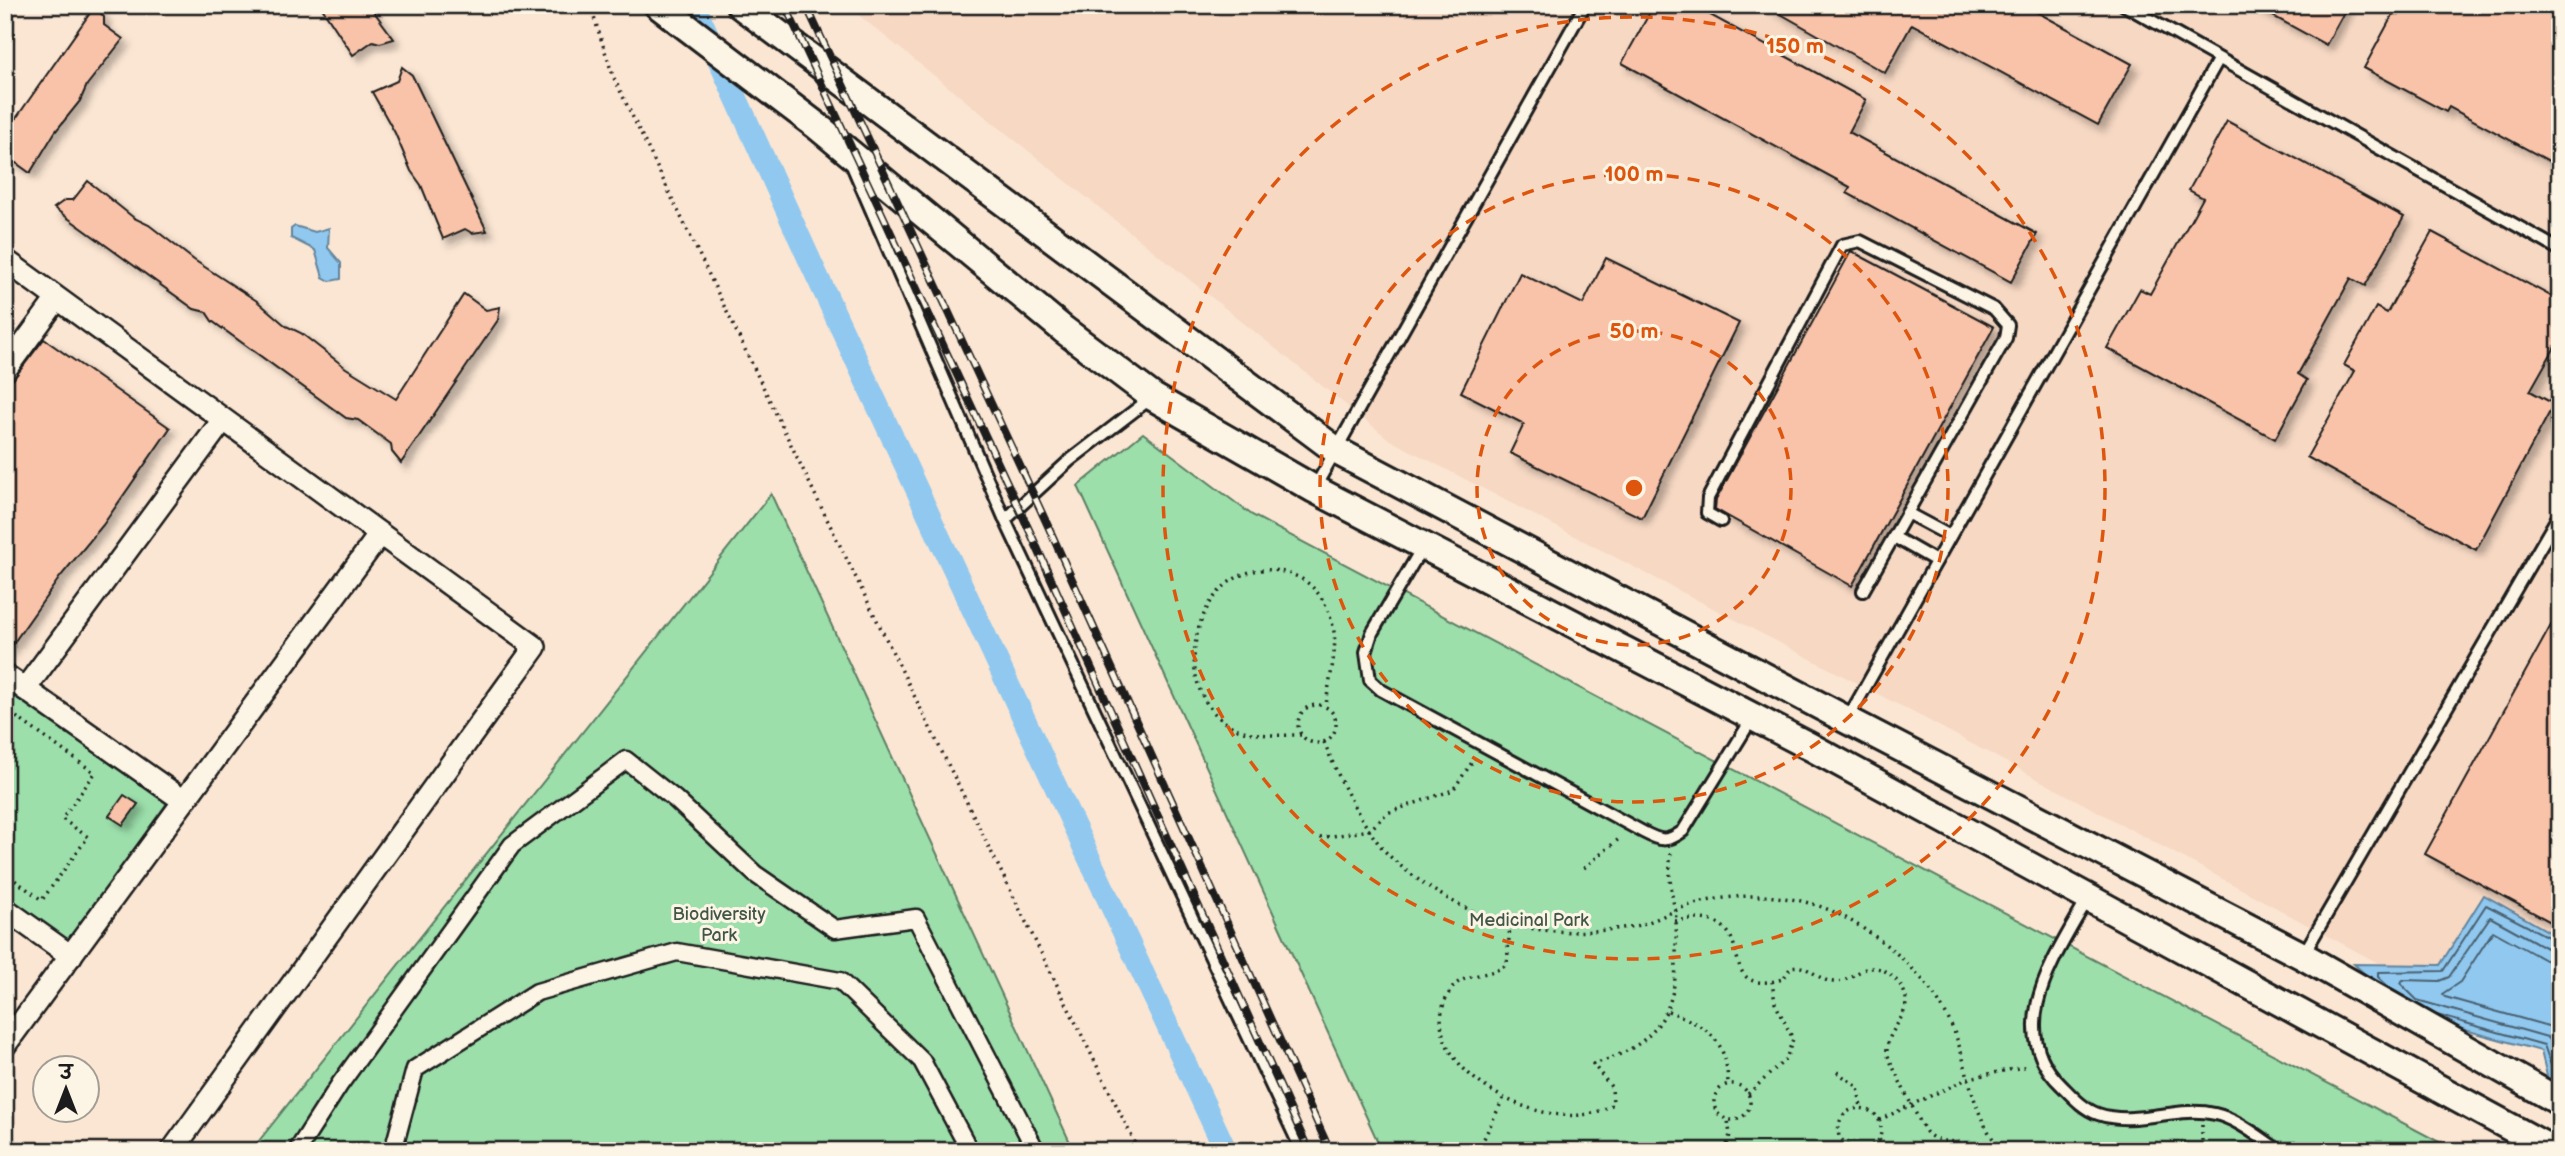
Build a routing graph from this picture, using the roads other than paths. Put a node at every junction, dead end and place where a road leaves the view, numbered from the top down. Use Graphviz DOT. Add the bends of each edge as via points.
graph roads {
  1 [pos="658,5"];
  2 [pos="740,5"];
  3 [pos="1585,5"];
  4 [pos="2124,5"];
  5 [pos="770,21"];
  6 [pos="2218,60"];
  7 [pos="845,149"];
  8 [pos="2560,250"];
  9 [pos="5,260"];
  10 [pos="57,299"];
  11 [pos="5,370"];
  12 [pos="1153,397"];
  13 [pos="223,420"];
  14 [pos="1337,451"];
  15 [pos="1314,489"];
  16 [pos="1907,513"];
  17 [pos="2560,513"];
  18 [pos="1005,520"];
  19 [pos="1721,521"];
  20 [pos="380,534"];
  21 [pos="1894,537"];
  22 [pos="1950,537"];
  23 [pos="1423,546"];
  24 [pos="1936,561"];
  25 [pos="1863,592"];
  26 [pos="5,675"];
  27 [pos="26,689"];
  28 [pos="1753,717"];
  29 [pos="1847,720"];
  30 [pos="184,801"];
  31 [pos="2088,898"];
  32 [pos="5,909"];
  33 [pos="71,956"];
  34 [pos="2303,956"];
  35 [pos="5,1045"];
  36 [pos="2560,1102"];
  37 [pos="172,1151"];
  38 [pos="296,1151"];
  39 [pos="393,1151"];
  40 [pos="970,1151"];
  41 [pos="1036,1151"];
  42 [pos="1302,1151"];
  43 [pos="2280,1151"];
  44 [pos="2554,1151"];
  1 -- 7 [label="street"];
  2 -- 5 [label="street"];
  3 -- 14 [label="lane"];
  4 -- 6 [label="lane"];
  5 -- 14 [label="street"];
  6 -- 8 [label="lane"];
  6 -- 22 [label="lane"];
  7 -- 12 [label="street" via="1064,330"];
  7 -- 18 [label="lane"];
  9 -- 10 [label="street"];
  10 -- 11 [label="street"];
  10 -- 13 [label="street"];
  12 -- 15 [label="street"];
  12 -- 18 [label="lane" via="1069,461"];
  13 -- 20 [label="street"];
  13 -- 27 [label="street"];
  14 -- 15 [label="lane"];
  14 -- 29 [label="street"];
  15 -- 23 [label="street"];
  16 -- 19 [label="lane" via="2006,338 2008,325 1994,309 1853,240 1842,245 1708,498 1707,513"];
  16 -- 21 [label="lane"];
  16 -- 22 [label="lane"];
  17 -- 34 [label="lane"];
  18 -- 42 [label="lane"];
  20 -- 30 [label="street"];
  20 -- 37 [label="street" via="535,647"];
  21 -- 24 [label="lane"];
  21 -- 25 [label="lane"];
  22 -- 24 [label="lane"];
  23 -- 28 [label="street"];
  23 -- 28 [label="lane" via="1372,633 1366,652 1370,680 1633,827 1661,841 1683,831"];
  24 -- 29 [label="lane"];
  26 -- 27 [label="street"];
  27 -- 30 [label="street"];
  28 -- 31 [label="street"];
  29 -- 34 [label="street"];
  30 -- 33 [label="street"];
  31 -- 43 [label="lane" via="2044,978 2037,1000 2034,1043 2042,1063 2081,1105 2099,1115 2128,1118 2202,1113 2231,1120"];
  31 -- 44 [label="street"];
  32 -- 33 [label="street"];
  33 -- 35 [label="street"];
  34 -- 36 [label="street"];
  38 -- 41 [label="street" via="512,845 626,761 676,799 755,874 835,929 916,918"];
  39 -- 40 [label="street" via="415,1069 537,992 677,952 840,981 922,1061"];
}
